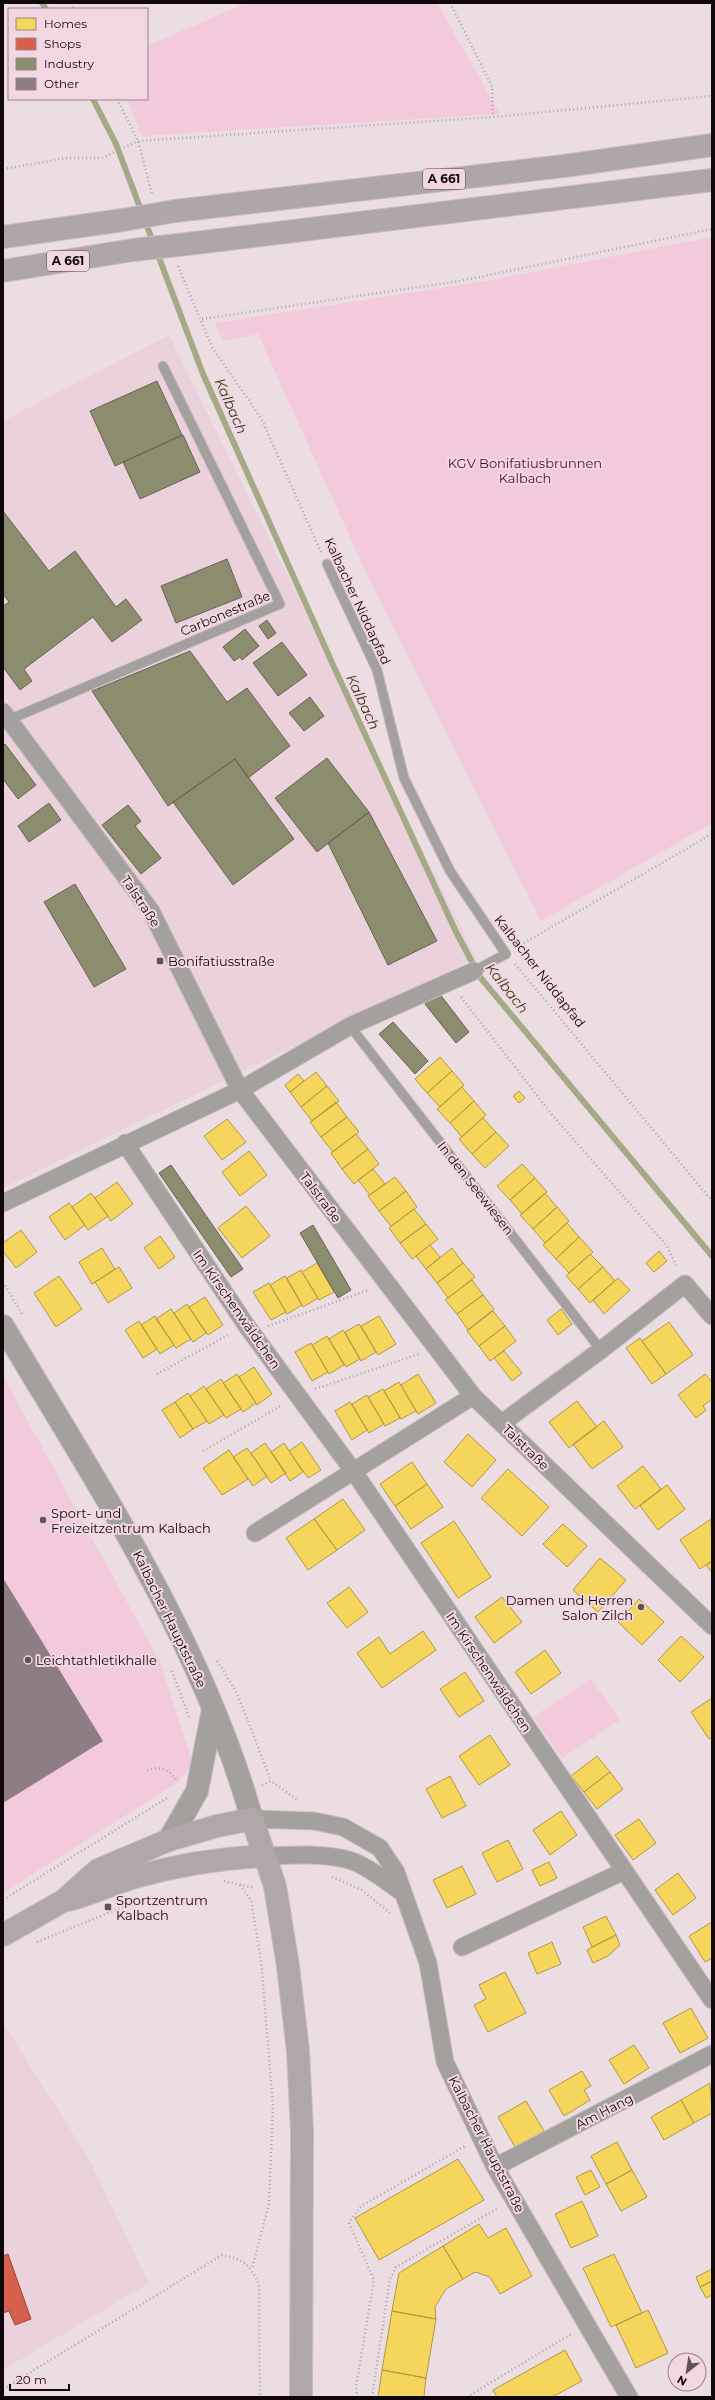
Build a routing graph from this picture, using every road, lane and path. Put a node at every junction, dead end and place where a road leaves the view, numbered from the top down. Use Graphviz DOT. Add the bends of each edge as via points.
graph roads {
  1 [pos="450,3"];
  2 [pos="712,96"];
  3 [pos="117,100"];
  4 [pos="119,104"];
  5 [pos="493,117"];
  6 [pos="712,145"];
  7 [pos="3,169"];
  8 [pos="712,180"];
  9 [pos="712,229"];
  10 [pos="3,237"];
  11 [pos="3,271"];
  12 [pos="163,366"];
  13 [pos="327,564"];
  14 [pos="5,718"];
  15 [pos="712,834"];
  16 [pos="506,954"];
  17 [pos="474,971"];
  18 [pos="449,982"];
  19 [pos="350,1026"];
  20 [pos="240,1090"];
  21 [pos="125,1143"];
  22 [pos="712,1201"];
  23 [pos="3,1203"];
  24 [pos="386,1283"];
  25 [pos="685,1284"];
  26 [pos="712,1316"];
  27 [pos="3,1326"];
  28 [pos="249,1329"];
  29 [pos="436,1348"];
  30 [pos="601,1350"];
  31 [pos="157,1374"];
  32 [pos="297,1395"];
  33 [pos="473,1396"];
  34 [pos="502,1423"];
  35 [pos="203,1451"];
  36 [pos="354,1472"];
  37 [pos="255,1533"];
  38 [pos="712,1626"];
  39 [pos="171,1668"];
  40 [pos="213,1709"];
  41 [pos="191,1720"];
  42 [pos="147,1770"];
  43 [pos="183,1788"];
  44 [pos="171,1796"];
  45 [pos="252,1819"];
  46 [pos="169,1840"];
  47 [pos="264,1856"];
  48 [pos="624,1871"];
  49 [pos="325,1875"];
  50 [pos="216,1881"];
  51 [pos="240,1885"];
  52 [pos="252,1888"];
  53 [pos="403,1893"];
  54 [pos="146,1897"];
  55 [pos="3,1900"];
  56 [pos="63,1901"];
  57 [pos="391,1914"];
  58 [pos="3,1935"];
  59 [pos="32,1944"];
  60 [pos="462,1947"];
  61 [pos="712,2000"];
  62 [pos="712,2054"];
  63 [pos="480,2137"];
  64 [pos="495,2167"];
  65 [pos="514,2198"];
  66 [pos="252,2269"];
  67 [pos="587,2324"];
  68 [pos="3,2389"];
  69 [pos="260,2397"];
  70 [pos="301,2397"];
  71 [pos="357,2397"];
  72 [pos="372,2397"];
  73 [pos="468,2397"];
  74 [pos="629,2397"];
  1 -- 5 [label="path" via="492,86"];
  2 -- 5 [label="path"];
  3 -- 4 [label="path"];
  5 -- 7 [label="path" via="138,141 102,158 66,158"];
  6 -- 10 [label="highway, A 661, bridge" via="564,166 176,211"];
  8 -- 11 [label="highway, A 661, bridge" via="133,250"];
  9 -- 13 [label="path, Kalbacher Niddapfad" via="460,281 202,319 212,347 261,418"];
  12 -- 14 [label="lane, Carbonestraße" via="280,604"];
  13 -- 16 [label="lane, Kalbacher Niddapfad" via="376,670 404,778 450,871"];
  14 -- 20 [label="street, Talstraße" via="151,912"];
  15 -- 16 [label="path"];
  16 -- 17 [label="lane"];
  16 -- 22 [label="path, Kalbacher Niddapfad"];
  17 -- 18 [label="street"];
  18 -- 19 [label="street"];
  18 -- 25 [label="path" via="553,1116 667,1246"];
  19 -- 20 [label="street"];
  19 -- 30 [label="lane, In den Seewiesen"];
  20 -- 21 [label="street"];
  20 -- 24 [label="street, Talstraße"];
  21 -- 23 [label="street"];
  21 -- 28 [label="street, Im Kirschenwäldchen"];
  24 -- 28 [label="path"];
  24 -- 29 [label="street, Talstraße"];
  25 -- 26 [label="street"];
  25 -- 30 [label="street"];
  27 -- 40 [label="street, Kalbacher Hauptstraße" via="133,1545 180,1634"];
  28 -- 31 [label="path"];
  28 -- 32 [label="street, Im Kirschenwäldchen"];
  29 -- 32 [label="path"];
  29 -- 33 [label="street, Talstraße"];
  30 -- 34 [label="street"];
  32 -- 35 [label="path"];
  32 -- 36 [label="street, Im Kirschenwäldchen"];
  33 -- 34 [label="street, Talstraße"];
  33 -- 36 [label="street"];
  34 -- 38 [label="street, Talstraße"];
  36 -- 37 [label="street"];
  36 -- 48 [label="street, Im Kirschenwäldchen"];
  39 -- 41 [label="path"];
  40 -- 45 [label="street, Kalbacher Hauptstraße" via="245,1793"];
  40 -- 46 [label="street" via="197,1792"];
  42 -- 43 [label="path" via="160,1767 169,1771"];
  44 -- 55 [label="path"];
  45 -- 46 [label="main road"];
  45 -- 47 [label="main road, Kalbacher Hauptstraße"];
  45 -- 53 [label="street, Kalbacher Hauptstraße" via="314,1821 343,1827 380,1848 396,1872"];
  46 -- 56 [label="main road" via="98,1870"];
  47 -- 53 [label="street" via="308,1855 346,1859 378,1875"];
  47 -- 56 [label="main road" via="222,1858 135,1877 99,1892"];
  47 -- 70 [label="main road, Kalbacher Hauptstraße" via="275,1886 298,2051 302,2131"];
  48 -- 60 [label="street"];
  48 -- 61 [label="street, Im Kirschenwäldchen"];
  49 -- 57 [label="path" via="362,1890"];
  50 -- 51 [label="path"];
  51 -- 52 [label="path"];
  51 -- 66 [label="path" via="251,1900 261,1960 273,2106 269,2204"];
  53 -- 63 [label="street, Kalbacher Hauptstraße" via="428,1963 445,2062"];
  54 -- 59 [label="path"];
  56 -- 58 [label="main road"];
  62 -- 64 [label="street, Am Hang"];
  63 -- 64 [label="street, Kalbacher Hauptstraße"];
  63 -- 71 [label="path" via="361,2206 349,2223 374,2280 356,2387"];
  64 -- 65 [label="street, Kalbacher Hauptstraße"];
  65 -- 67 [label="street, Kalbacher Hauptstraße"];
  65 -- 72 [label="path" via="396,2268 390,2279"];
  66 -- 68 [label="path" via="239,2258 222,2255"];
  66 -- 69 [label="path" via="259,2284"];
  67 -- 73 [label="path"];
  67 -- 74 [label="street, Kalbacher Hauptstraße"];
}
